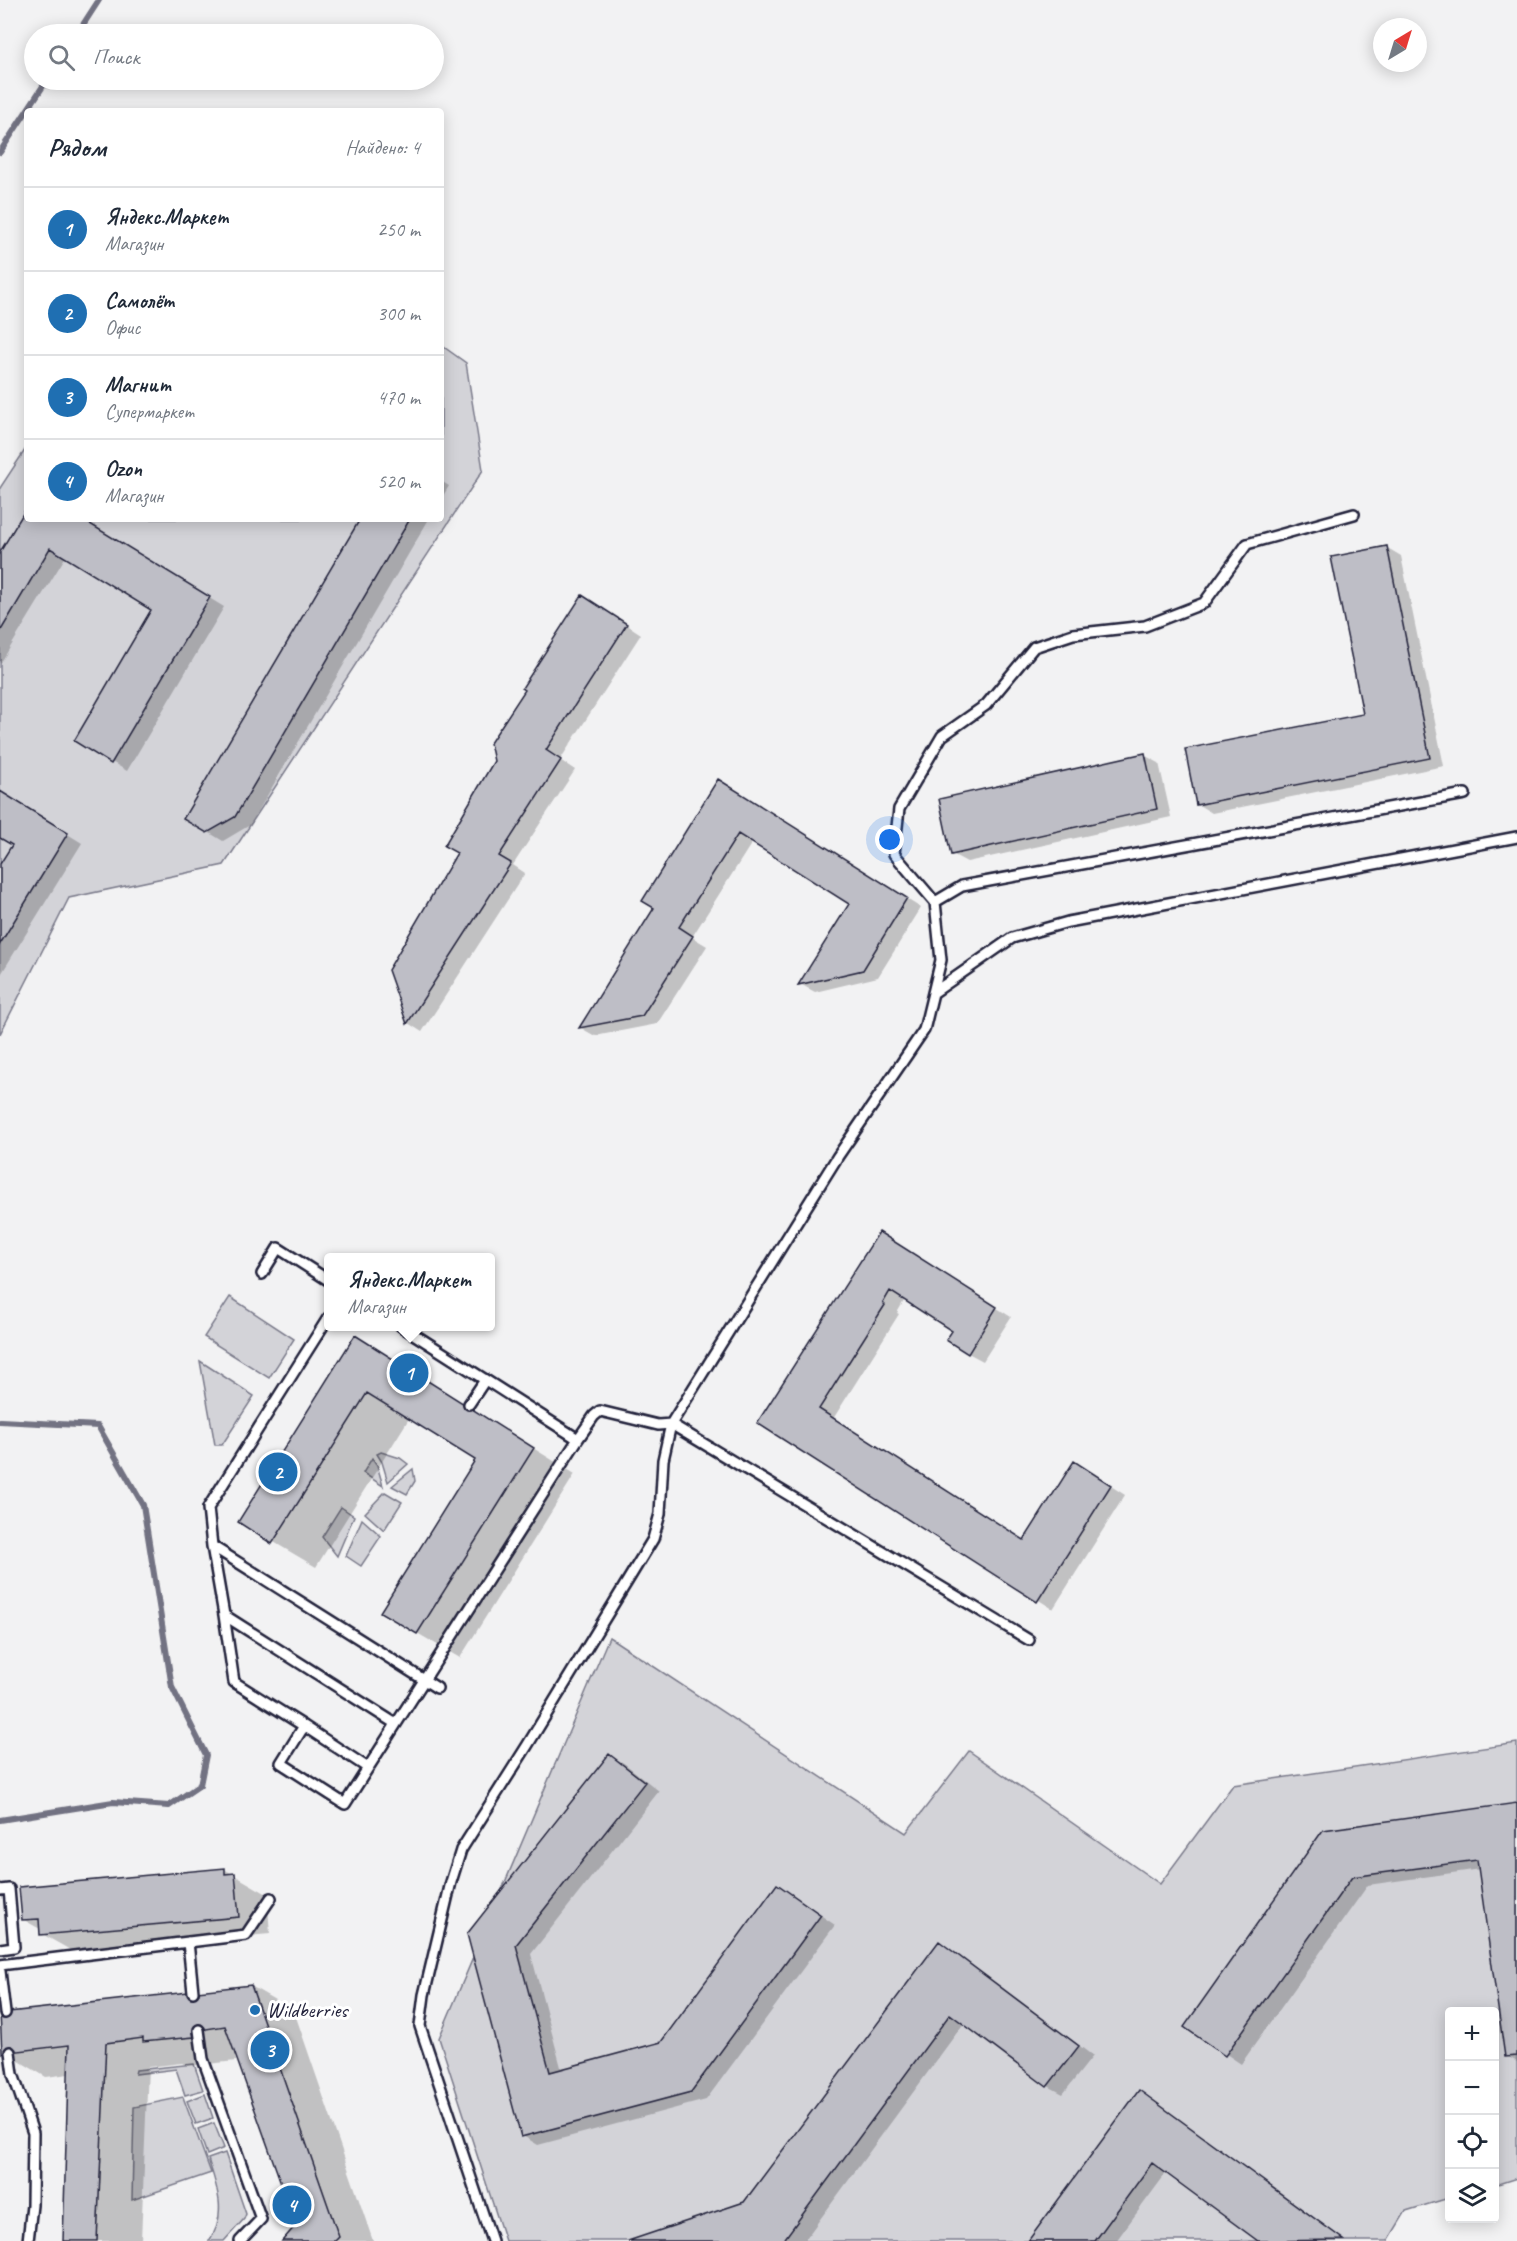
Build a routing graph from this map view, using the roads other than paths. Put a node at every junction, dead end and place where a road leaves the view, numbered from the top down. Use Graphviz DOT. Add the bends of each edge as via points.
graph roads {
  1 [pos="1353,514"];
  2 [pos="1465,794"];
  3 [pos="1517,837"];
  4 [pos="935,902"];
  5 [pos="933,993"];
  6 [pos="262,1274"];
  7 [pos="324,1277"];
  8 [pos="324,1324"];
  9 [pos="409,1331"];
  10 [pos="485,1380"];
  11 [pos="469,1404"];
  12 [pos="671,1424"];
  13 [pos="578,1439"];
  14 [pos="212,1546"];
  15 [pos="224,1615"];
  16 [pos="1029,1640"];
  17 [pos="424,1680"];
  18 [pos="437,1688"];
  19 [pos="396,1724"];
  20 [pos="304,1726"];
  21 [pos="368,1768"];
  22 [pos="0,1890"];
  23 [pos="271,1898"];
  24 [pos="188,1942"];
  25 [pos="0,1948"];
  26 [pos="0,1965"];
  27 [pos="0,1977"];
  28 [pos="193,1992"];
  29 [pos="5,2013"];
  30 [pos="199,2030"];
  31 [pos="10,2052"];
  32 [pos="28,2241"];
  33 [pos="240,2241"];
  34 [pos="492,2241"];
  1 -- 4 [label="lane" via="1247,544 1204,603 1145,626 1073,633 1034,647 986,705 942,736 899,808 894,854"];
  2 -- 4 [label="lane" via="962,886"];
  3 -- 5 [label="lane" via="1068,922 1012,938"];
  4 -- 5 [label="lane" via="941,960"];
  5 -- 12 [label="lane" via="924,1030 838,1156"];
  6 -- 7 [label="lane" via="278,1248"];
  8 -- 14 [label="lane" via="208,1508"];
  9 -- 10 [label="lane"];
  10 -- 11 [label="lane"];
  10 -- 13 [label="lane"];
  12 -- 13 [label="lane" via="658,1425 600,1411"];
  12 -- 16 [label="lane"];
  12 -- 34 [label="lane" via="663,1460 660,1514 653,1539 461,1850 424,1995 420,2026"];
  13 -- 17 [label="lane"];
  14 -- 15 [label="lane"];
  14 -- 17 [label="lane"];
  15 -- 19 [label="lane"];
  15 -- 20 [label="lane" via="234,1682"];
  17 -- 18 [label="lane"];
  17 -- 19 [label="lane"];
  19 -- 21 [label="lane"];
  20 -- 21 [label="lane"];
  20 -- 21 [label="lane" via="281,1763 345,1804"];
  22 -- 25 [label="lane" via="9,1889 14,1947"];
  23 -- 24 [label="lane" via="246,1935"];
  24 -- 26 [label="lane"];
  24 -- 28 [label="lane"];
  27 -- 29 [label="lane"];
  30 -- 33 [label="lane" via="203,2060 261,2219"];
  31 -- 32 [label="lane" via="13,2074 33,2133"];
}
